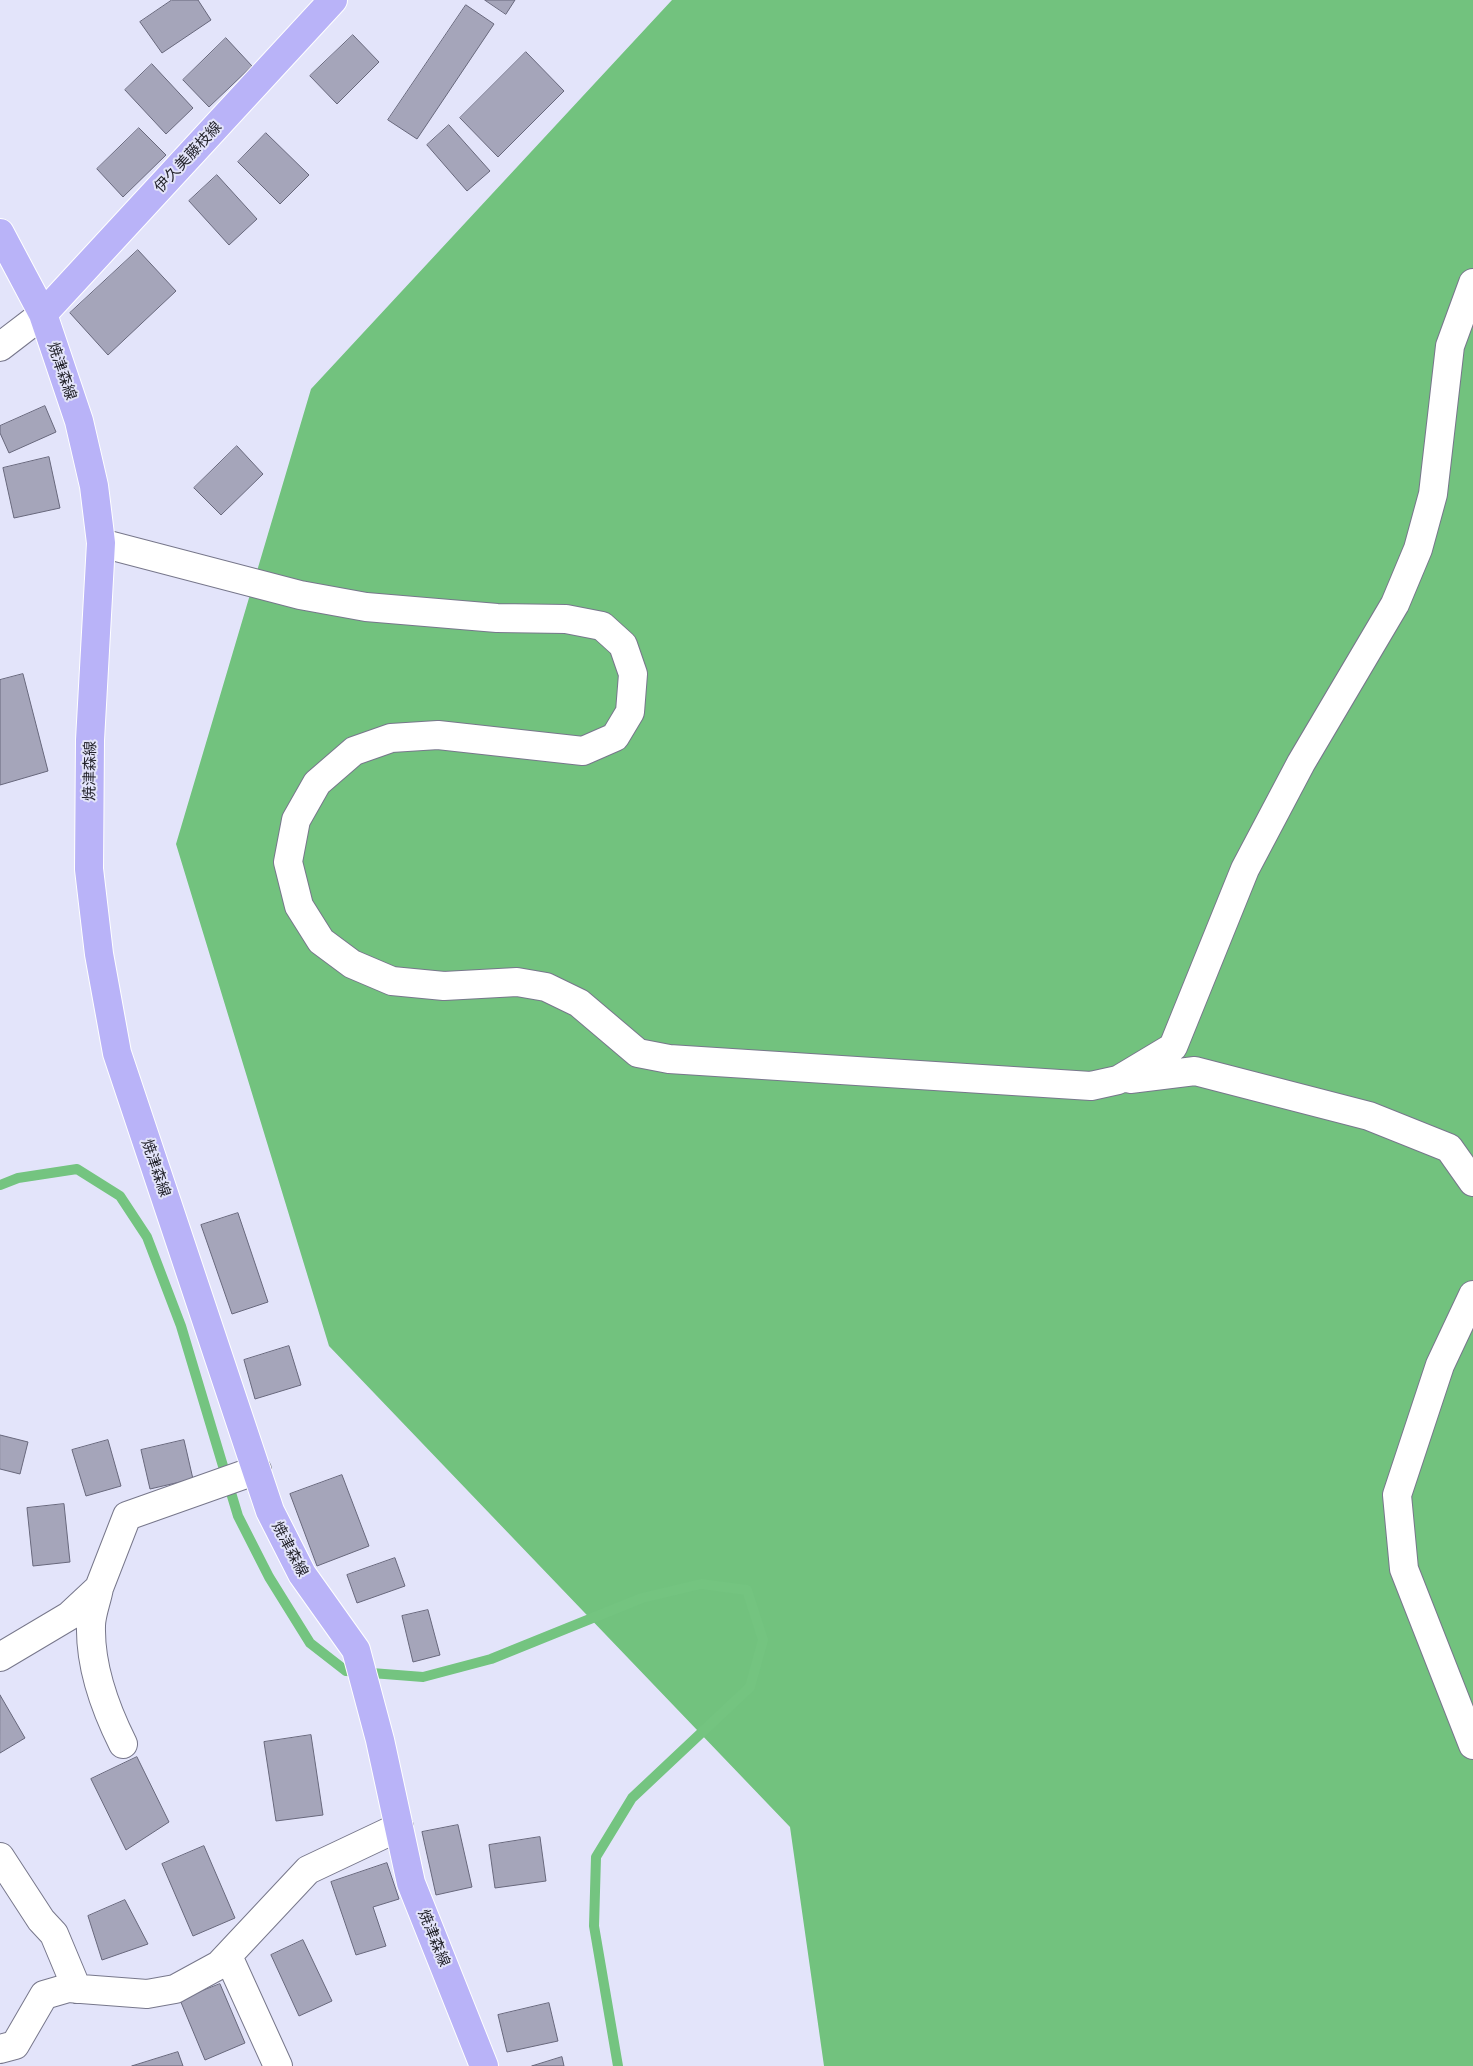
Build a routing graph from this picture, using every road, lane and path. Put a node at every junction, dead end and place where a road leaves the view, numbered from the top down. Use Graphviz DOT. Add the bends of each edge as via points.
graph roads {
  1 [pos="333,0"];
  2 [pos="0,233"];
  3 [pos="1473,283"];
  4 [pos="43,314"];
  5 [pos="0,347"];
  6 [pos="101,543"];
  7 [pos="1118,1080"];
  8 [pos="1473,1182"];
  9 [pos="1473,1295"];
  10 [pos="257,1470"];
  11 [pos="99,1588"];
  12 [pos="0,1657"];
  13 [pos="123,1744"];
  14 [pos="1473,1745"];
  15 [pos="399,1827"];
  16 [pos="0,1857"];
  17 [pos="228,1956"];
  18 [pos="77,1989"];
  19 [pos="0,2049"];
  20 [pos="477,2062"];
  21 [pos="278,2066"];
  1 -- 4 [label="main road, 伊久美藤枝線"];
  2 -- 4 [label="main road, 焼津森線"];
  3 -- 7 [label="street" via="1450,346 1433,494 1418,549 1395,604 1301,763 1245,869 1173,1048"];
  4 -- 5 [label="street"];
  4 -- 6 [label="main road, 焼津森線" via="79,421 94,486"];
  6 -- 7 [label="street" via="300,595 366,607 497,618 566,619 602,626 623,645 633,674 630,712 614,737 599,744 583,751 438,735 391,738 354,751 317,782 296,820 288,862 299,906 321,941 352,964 392,981 444,986 517,982 546,988 579,1002 638,1053 669,1059 1091,1086"];
  6 -- 10 [label="main road, 焼津森線" via="92,710 90,859 100,954 117,1053"];
  7 -- 8 [label="street" via="1195,1070 1369,1116 1449,1148"];
  9 -- 14 [label="street" via="1440,1365 1397,1494 1404,1569"];
  10 -- 11 [label="street" via="127,1516"];
  10 -- 15 [label="main road, 焼津森線" via="270,1511 302,1574 356,1650"];
  11 -- 12 [label="street" via="69,1616"];
  11 -- 13 [label="street" via="91,1625 96,1666 106,1709"];
  15 -- 17 [label="street" via="308,1870"];
  15 -- 20 [label="main road, 焼津森線" via="411,1882"];
  16 -- 18 [label="street" via="41,1920 54,1934"];
  17 -- 18 [label="street" via="219,1965 175,1989 147,1994"];
  17 -- 21 [label="street"];
  18 -- 19 [label="street" via="68,1988 44,1995 15,2045"];
}
